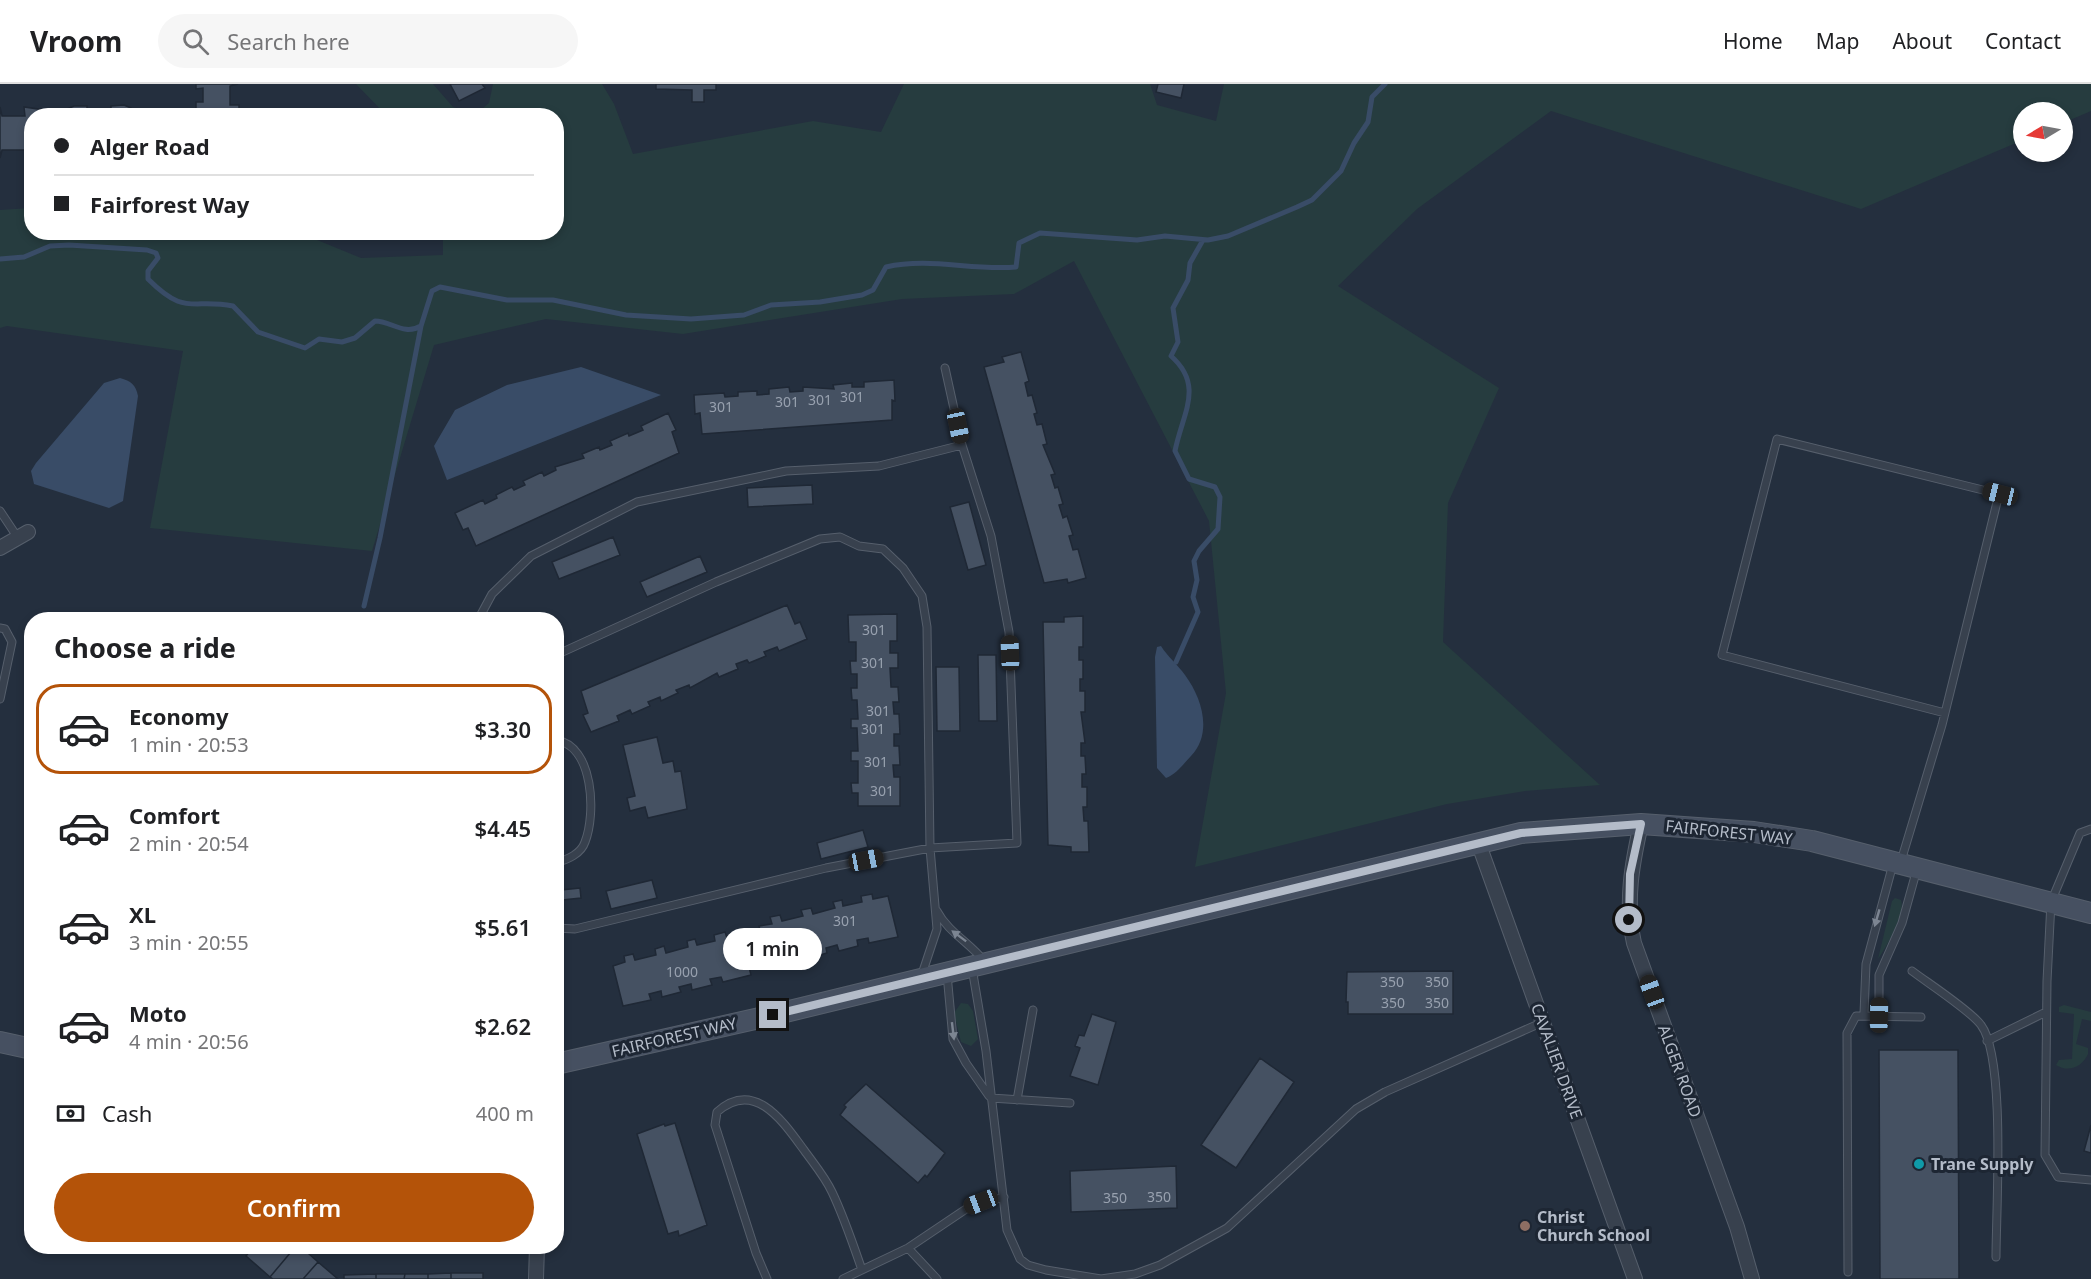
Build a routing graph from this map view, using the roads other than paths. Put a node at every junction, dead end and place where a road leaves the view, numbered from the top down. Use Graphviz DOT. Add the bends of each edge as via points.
graph roads {
  1 [pos="945,368"];
  2 [pos="962,445"];
  3 [pos="0,511"];
  4 [pos="23,535"];
  5 [pos="0,548"];
  6 [pos="482,612"];
  7 [pos="0,628"];
  8 [pos="564,651"];
  9 [pos="0,699"];
  10 [pos="1945,713"];
  11 [pos="564,745"];
  12 [pos="1641,824"];
  13 [pos="2091,829"];
  14 [pos="1478,842"];
  15 [pos="930,848"];
  16 [pos="564,860"];
  17 [pos="1904,864"];
  18 [pos="2052,902"];
  19 [pos="935,906"];
  20 [pos="2091,912"];
  21 [pos="564,928"];
  22 [pos="979,965"];
  23 [pos="1912,971"];
  24 [pos="947,972"];
  25 [pos="920,979"];
  26 [pos="1033,1010"];
  27 [pos="2046,1012"];
  28 [pos="1864,1014"];
  29 [pos="1879,1015"];
  30 [pos="1922,1017"];
  31 [pos="1543,1022"];
  32 [pos="1987,1041"];
  33 [pos="0,1042"];
  34 [pos="24,1047"];
  35 [pos="564,1062"];
  36 [pos="991,1098"];
  37 [pos="1017,1100"];
  38 [pos="1070,1103"];
  39 [pos="2091,1180"];
  40 [pos="1004,1197"];
  41 [pos="908,1248"];
  42 [pos="537,1254"];
  43 [pos="1996,1257"];
  44 [pos="862,1270"];
  45 [pos="1848,1272"];
  46 [pos="536,1279"];
  47 [pos="767,1279"];
  48 [pos="843,1279"];
  49 [pos="937,1279"];
  50 [pos="1635,1279"];
  51 [pos="1752,1279"];
  1 -- 2 [label="lane"];
  2 -- 6 [label="lane" via="879,466 786,471 637,502 531,556 492,594"];
  2 -- 15 [label="lane" via="991,536 1009,632 1017,843"];
  3 -- 4 [label="lane"];
  4 -- 5 [label="street"];
  7 -- 9 [label="lane" via="5,629 12,642"];
  8 -- 15 [label="lane" via="820,539 840,537 860,546 883,549 903,568 922,596 927,627"];
  10 -- 10 [label="lane" via="2000,494 1777,439 1722,655"];
  10 -- 17 [label="lane"];
  11 -- 16 [label="lane" via="578,753 588,778 591,804 585,843 573,857"];
  12 -- 14 [label="main road, FAIRFOREST WAY" via="1521,833"];
  12 -- 17 [label="main road, FAIRFOREST WAY" via="1754,832 1812,841"];
  12 -- 51 [label="street, ALGER ROAD" via="1630,874 1629,920 1634,943 1737,1227"];
  13 -- 18 [label="lane" via="2080,833"];
  14 -- 22 [label="main road, FAIRFOREST WAY"];
  14 -- 31 [label="street, CAVALIER DRIVE"];
  15 -- 19 [label="lane"];
  15 -- 21 [label="lane"];
  17 -- 18 [label="main road, FAIRFOREST WAY"];
  17 -- 28 [label="lane, one-way" via="1866,964"];
  17 -- 29 [label="lane" via="1902,923 1879,975"];
  18 -- 20 [label="main road, FAIRFOREST WAY"];
  18 -- 27 [label="lane"];
  22 -- 19 [label="lane, one-way" via="970,944 943,922"];
  19 -- 25 [label="lane" via="937,928"];
  22 -- 24 [label="main road, FAIRFOREST WAY"];
  22 -- 36 [label="lane"];
  23 -- 32 [label="lane" via="1981,1025"];
  24 -- 25 [label="main road, FAIRFOREST WAY"];
  24 -- 36 [label="lane, one-way" via="953,1039"];
  25 -- 35 [label="main road, FAIRFOREST WAY"];
  26 -- 37 [label="lane"];
  27 -- 32 [label="lane"];
  27 -- 39 [label="lane" via="2045,1155 2058,1177"];
  28 -- 29 [label="lane"];
  28 -- 45 [label="lane" via="1856,1016 1848,1033"];
  29 -- 30 [label="lane"];
  31 -- 40 [label="lane" via="1385,1092 1356,1109 1227,1228 1160,1265 1135,1274 1101,1279 1028,1265 1012,1245"];
  31 -- 50 [label="street, CAVALIER DRIVE"];
  32 -- 43 [label="lane" via="1997,1086"];
  33 -- 34 [label="main road"];
  36 -- 37 [label="lane"];
  36 -- 40 [label="lane"];
  37 -- 38 [label="lane"];
  40 -- 41 [label="lane" via="969,1207"];
  41 -- 44 [label="lane"];
  41 -- 49 [label="lane"];
  42 -- 46 [label="street"];
  44 -- 47 [label="lane" via="832,1190 784,1123 762,1104 738,1102 717,1112 715,1125"];
  44 -- 48 [label="lane"];
}
